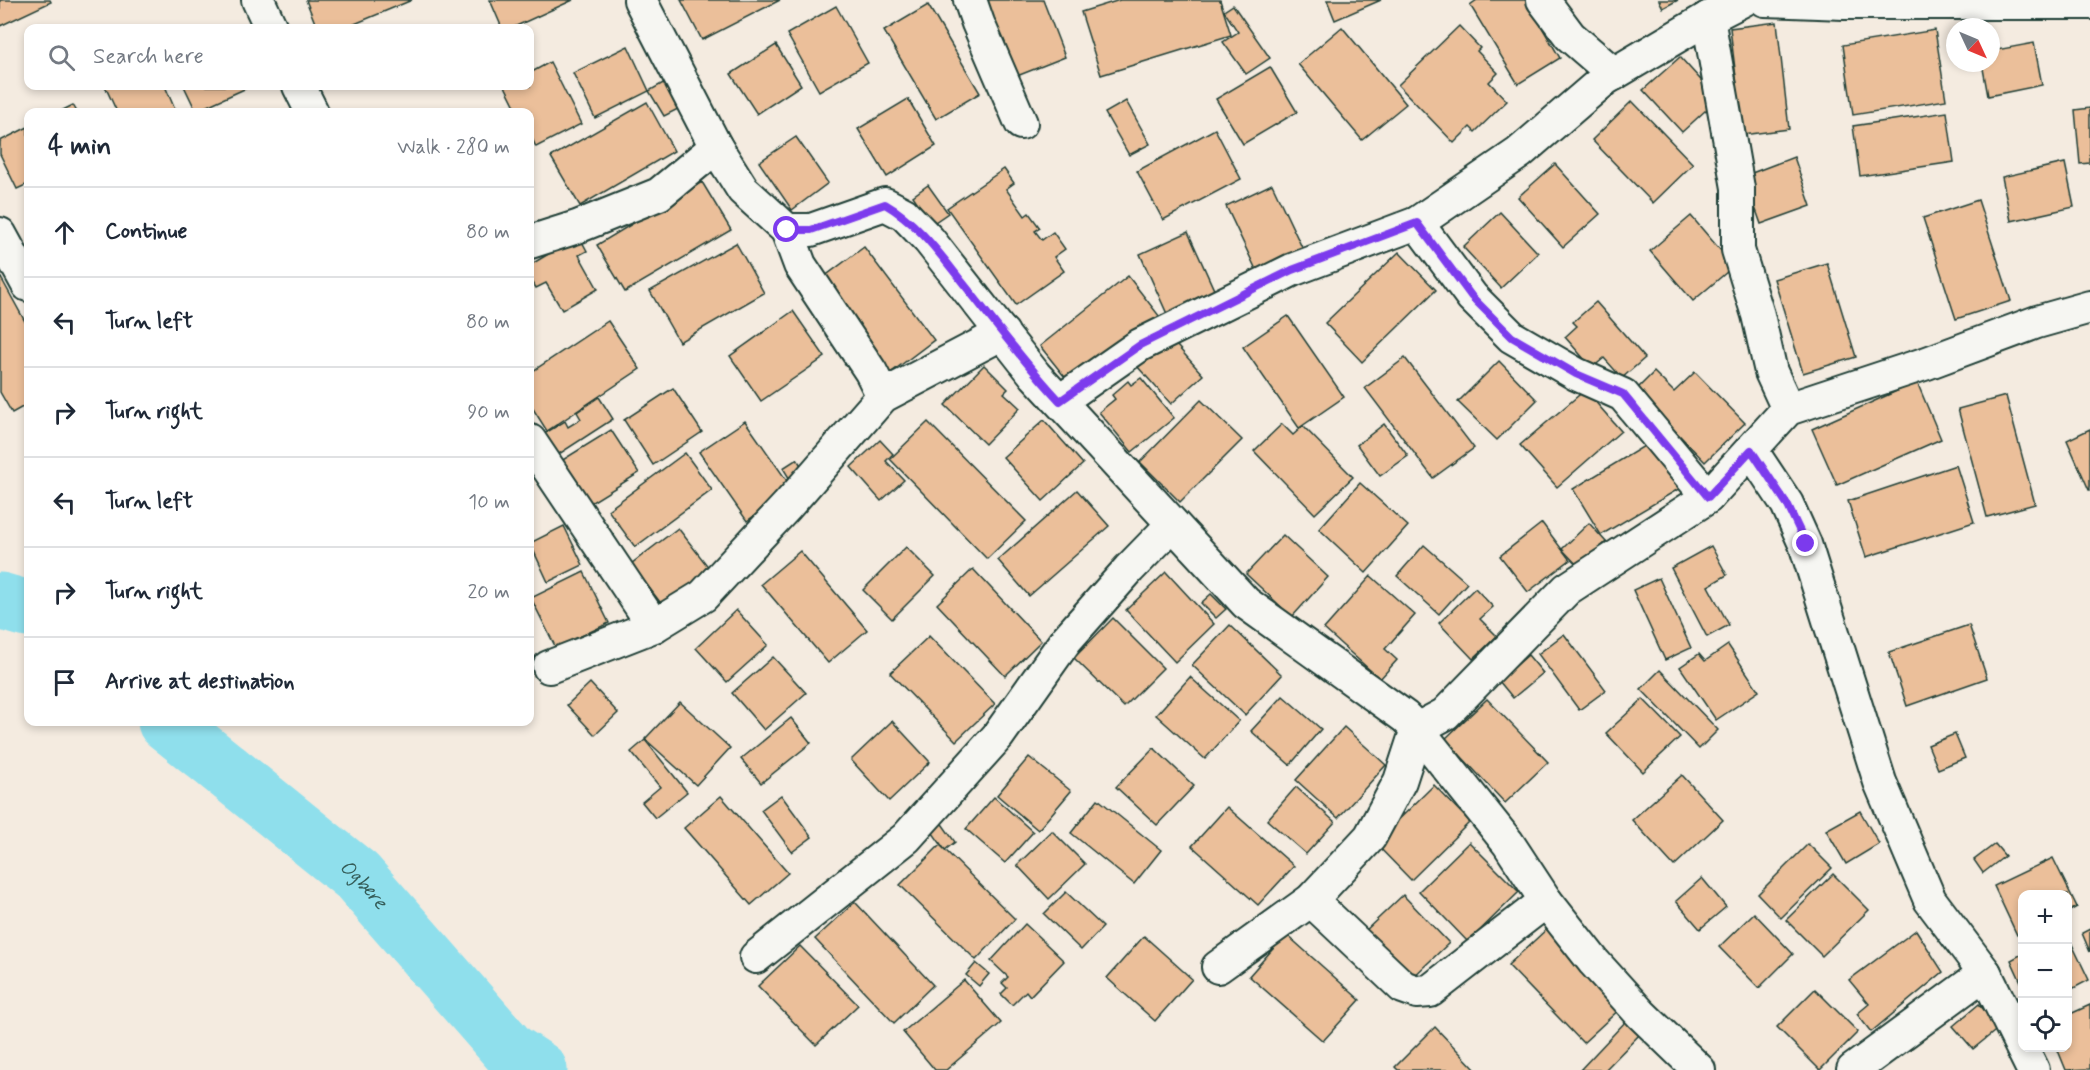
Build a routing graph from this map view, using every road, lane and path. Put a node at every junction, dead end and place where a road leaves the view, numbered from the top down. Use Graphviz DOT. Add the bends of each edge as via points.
graph roads {
  1 [pos="258,0"];
  2 [pos="640,0"];
  3 [pos="970,0"];
  4 [pos="1543,0"];
  5 [pos="1743,0"];
  6 [pos="1765,0"];
  7 [pos="2082,2"];
  8 [pos="1708,18"];
  9 [pos="269,24"];
  10 [pos="1614,74"];
  11 [pos="301,90"];
  12 [pos="310,108"];
  13 [pos="1021,123"];
  14 [pos="716,147"];
  15 [pos="1417,223"];
  16 [pos="787,230"];
  17 [pos="534,241"];
  18 [pos="2,242"];
  19 [pos="24,278"];
  20 [pos="2090,307"];
  21 [pos="1003,333"];
  22 [pos="883,396"];
  23 [pos="1060,401"];
  24 [pos="1788,409"];
  25 [pos="534,447"];
  26 [pos="1751,450"];
  27 [pos="1708,497"];
  28 [pos="1172,525"];
  29 [pos="654,626"];
  30 [pos="549,667"];
  31 [pos="1417,729"];
  32 [pos="1311,900"];
  33 [pos="1546,901"];
  34 [pos="756,957"];
  35 [pos="1218,967"];
  36 [pos="1985,973"];
  37 [pos="1699,1070"];
  38 [pos="1853,1070"];
  39 [pos="2033,1070"];
  1 -- 9 [label="street"];
  2 -- 14 [label="street"];
  3 -- 13 [label="street"];
  4 -- 10 [label="street" via="1570,36"];
  5 -- 8 [label="street"];
  6 -- 7 [label="street"];
  8 -- 10 [label="street"];
  8 -- 24 [label="street" via="1738,188 1738,250 1771,372"];
  10 -- 15 [label="street" via="1519,153"];
  11 -- 12 [label="street"];
  14 -- 16 [label="street" via="743,190"];
  14 -- 17 [label="street" via="659,194 577,228"];
  15 -- 23 [label="street" via="1292,270 1140,345"];
  15 -- 27 [label="street" via="1472,297 1512,337 1576,374 1623,394"];
  16 -- 21 [label="street" via="811,230 885,204 904,214 929,240"];
  16 -- 22 [label="street" via="800,266"];
  18 -- 19 [label="street"];
  20 -- 24 [label="street"];
  21 -- 22 [label="street"];
  21 -- 23 [label="street"];
  22 -- 29 [label="street" via="703,596"];
  23 -- 28 [label="street"];
  24 -- 26 [label="street"];
  25 -- 29 [label="street"];
  26 -- 27 [label="street"];
  26 -- 36 [label="street" via="1787,504 1806,544 1880,782 1930,900"];
  27 -- 31 [label="street" via="1566,589 1445,714"];
  28 -- 31 [label="street" via="1246,603"];
  28 -- 34 [label="street" via="1066,640 998,736 906,838"];
  29 -- 30 [label="street"];
  31 -- 32 [label="street" via="1400,781 1370,837"];
  31 -- 33 [label="street" via="1508,843"];
  32 -- 33 [label="street" via="1403,987 1417,992 1430,991"];
  32 -- 35 [label="street"];
  33 -- 37 [label="street" via="1594,962"];
  36 -- 38 [label="street"];
  36 -- 39 [label="street"];
}
